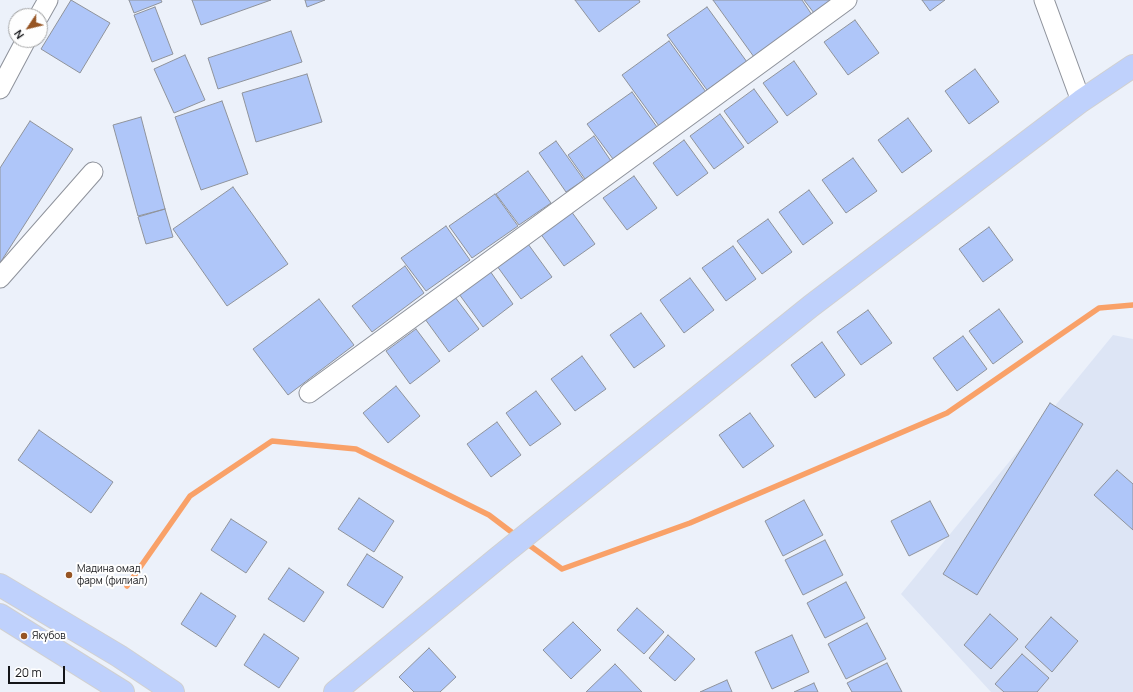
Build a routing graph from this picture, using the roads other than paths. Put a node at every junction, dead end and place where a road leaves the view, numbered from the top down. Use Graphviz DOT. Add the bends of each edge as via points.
graph roads {
  1 [pos="847,0"];
  2 [pos="1044,0"];
  3 [pos="22,48"];
  4 [pos="1133,66"];
  5 [pos="0,89"];
  6 [pos="1081,101"];
  7 [pos="93,172"];
  8 [pos="0,278"];
  9 [pos="309,394"];
  10 [pos="0,585"];
  11 [pos="0,615"];
  12 [pos="123,692"];
  13 [pos="173,692"];
  14 [pos="335,692"];
  1 -- 9 [label="street"];
  2 -- 6 [label="street"];
  3 -- 5 [label="street"];
  4 -- 6 [label="main road"];
  6 -- 14 [label="main road" via="811,306"];
  7 -- 8 [label="street"];
  10 -- 13 [label="main road" via="119,656"];
  11 -- 12 [label="main road"];
}
